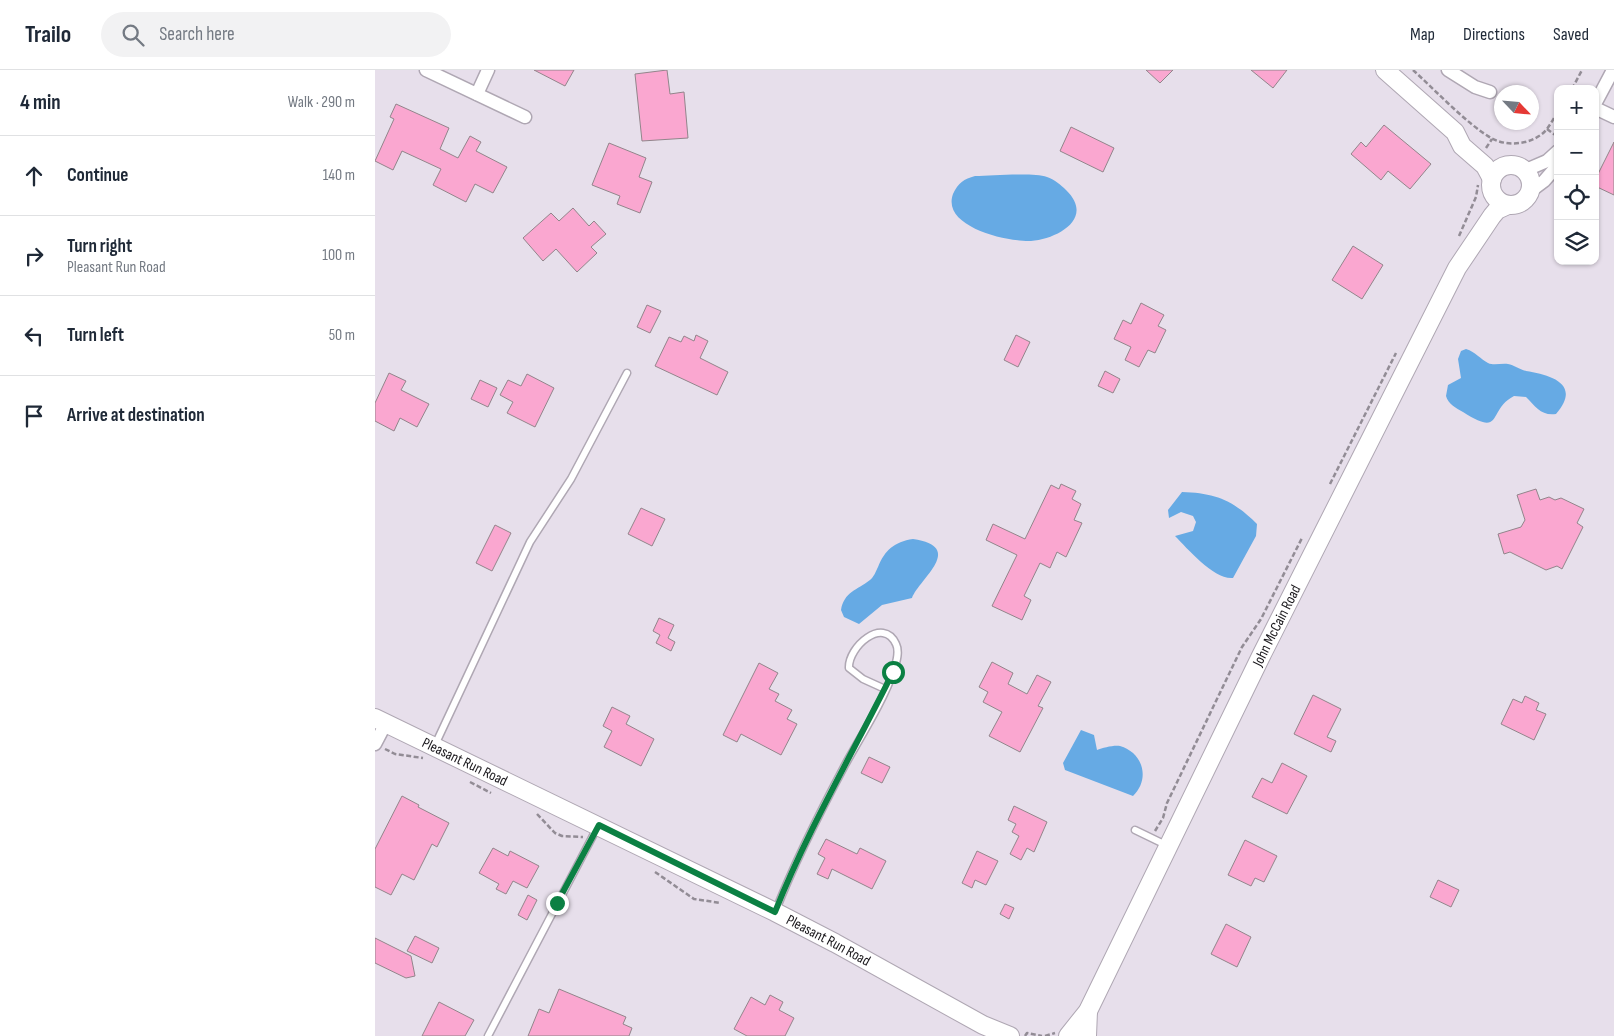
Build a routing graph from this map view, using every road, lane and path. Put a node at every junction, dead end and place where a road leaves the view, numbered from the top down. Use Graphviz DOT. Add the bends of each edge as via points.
graph roads {
  1 [pos="426,70"];
  2 [pos="489,70"];
  3 [pos="1385,70"];
  4 [pos="1413,70"];
  5 [pos="1447,70"];
  6 [pos="1583,70"];
  7 [pos="1613,70"];
  8 [pos="1574,85"];
  9 [pos="1609,90"];
  10 [pos="1489,92"];
  11 [pos="477,94"];
  12 [pos="1599,101"];
  13 [pos="1599,108"];
  14 [pos="525,117"];
  15 [pos="1614,117"];
  16 [pos="1554,118"];
  17 [pos="1547,129"];
  18 [pos="1455,132"];
  19 [pos="1554,134"];
  20 [pos="1554,155"];
  21 [pos="1518,167"];
  22 [pos="1554,170"];
  23 [pos="1491,184"];
  24 [pos="1531,190"];
  25 [pos="1508,206"];
  26 [pos="1472,243"];
  27 [pos="627,372"];
  28 [pos="885,689"];
  29 [pos="380,721"];
  30 [pos="378,746"];
  31 [pos="431,752"];
  32 [pos="468,780"];
  33 [pos="495,794"];
  34 [pos="534,812"];
  35 [pos="1135,830"];
  36 [pos="595,832"];
  37 [pos="1167,846"];
  38 [pos="648,868"];
  39 [pos="728,904"];
  40 [pos="775,912"];
  41 [pos="1088,1011"];
  42 [pos="987,1031"];
  43 [pos="1018,1034"];
  44 [pos="488,1036"];
  45 [pos="1043,1036"];
  46 [pos="1068,1036"];
  47 [pos="1087,1036"];
  1 -- 11 [label="street"];
  2 -- 11 [label="street"];
  3 -- 18 [label="main road"];
  4 -- 17 [label="path" via="1492,139 1520,143 1541,136"];
  5 -- 10 [label="street" via="1475,88"];
  6 -- 8 [label="path"];
  7 -- 9 [label="street"];
  9 -- 12 [label="street"];
  11 -- 14 [label="street"];
  13 -- 15 [label="street"];
  16 -- 17 [label="path"];
  17 -- 19 [label="path"];
  18 -- 21 [label="main road"];
  18 -- 23 [label="main road" via="1462,146 1485,166"];
  20 -- 21 [label="street" via="1547,161"];
  21 -- 23 [label="main road" via="1500,168"];
  21 -- 24 [label="main road" via="1530,176"];
  22 -- 24 [label="street"];
  23 -- 25 [label="main road" via="1495,198"];
  23 -- 26 [label="main road, John McCain Road" via="1473,229"];
  24 -- 25 [label="main road" via="1524,201"];
  25 -- 26 [label="main road, John McCain Road" via="1497,210"];
  26 -- 37 [label="main road, John McCain Road" via="1363,451"];
  27 -- 31 [label="lane" via="571,479 530,542"];
  28 -- 28 [label="lane" via="849,668 853,650 872,634 881,633 897,645 893,672"];
  28 -- 40 [label="lane"];
  29 -- 30 [label="street"];
  29 -- 31 [label="main road, Pleasant Run Road"];
  30 -- 31 [label="path" via="395,754"];
  31 -- 36 [label="main road, Pleasant Run Road"];
  32 -- 33 [label="path"];
  34 -- 36 [label="path" via="562,836"];
  35 -- 37 [label="lane"];
  36 -- 40 [label="main road, Pleasant Run Road"];
  36 -- 44 [label="lane"];
  37 -- 41 [label="main road, John McCain Road"];
  38 -- 39 [label="path" via="694,899"];
  40 -- 42 [label="main road, Pleasant Run Road"];
  41 -- 46 [label="main road, John McCain Road"];
  41 -- 47 [label="main road, John McCain Road"];
  42 -- 43 [label="main road, Pleasant Run Road"];
  43 -- 45 [label="path"];
}
